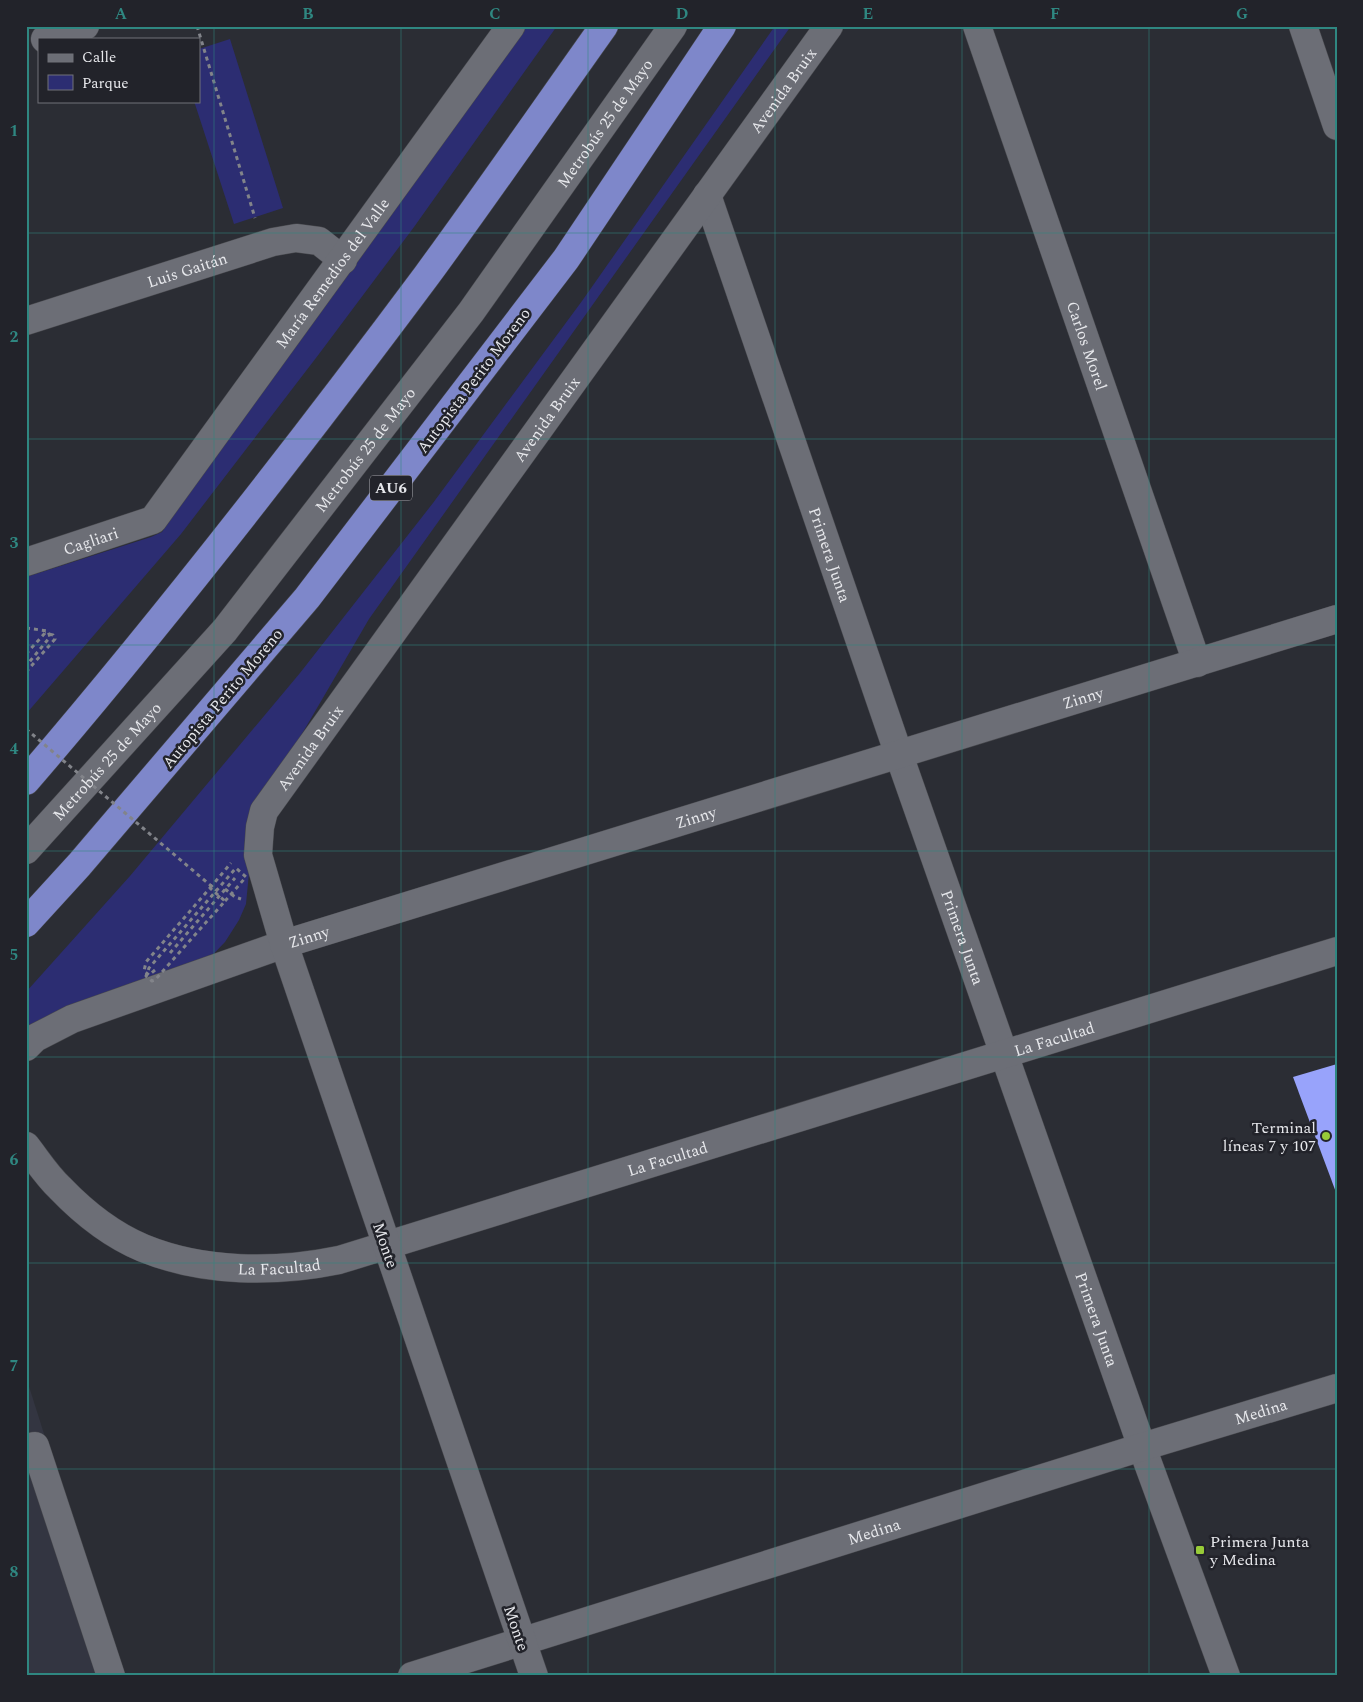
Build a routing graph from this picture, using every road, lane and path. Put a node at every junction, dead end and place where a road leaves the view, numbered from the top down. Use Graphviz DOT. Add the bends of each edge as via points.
graph roads {
  1 [pos="85,26"];
  2 [pos="197,26"];
  3 [pos="511,26"];
  4 [pos="604,26"];
  5 [pos="673,26"];
  6 [pos="722,26"];
  7 [pos="828,26"];
  8 [pos="978,26"];
  9 [pos="1303,26"];
  10 [pos="48,38"];
  11 [pos="38,40"];
  12 [pos="26,44"];
  13 [pos="1337,126"];
  14 [pos="707,195"];
  15 [pos="264,244"];
  16 [pos="342,260"];
  17 [pos="26,321"];
  18 [pos="153,520"];
  19 [pos="26,562"];
  20 [pos="1337,619"];
  21 [pos="26,628"];
  22 [pos="26,654"];
  23 [pos="1197,663"];
  24 [pos="26,666"];
  25 [pos="26,672"];
  26 [pos="26,728"];
  27 [pos="899,755"];
  28 [pos="26,781"];
  29 [pos="264,811"];
  30 [pos="26,850"];
  31 [pos="241,871"];
  32 [pos="210,888"];
  33 [pos="225,889"];
  34 [pos="216,890"];
  35 [pos="225,901"];
  36 [pos="26,923"];
  37 [pos="284,944"];
  38 [pos="1337,951"];
  39 [pos="168,956"];
  40 [pos="162,963"];
  41 [pos="26,1047"];
  42 [pos="1005,1054"];
  43 [pos="26,1146"];
  44 [pos="386,1246"];
  45 [pos="1337,1388"];
  46 [pos="26,1448"];
  47 [pos="1142,1448"];
  48 [pos="522,1643"];
  49 [pos="111,1676"];
  50 [pos="412,1676"];
  51 [pos="534,1676"];
  52 [pos="1226,1676"];
  1 -- 10 [label="street"];
  2 -- 15 [label="path"];
  3 -- 16 [label="street, María Remedios del Valle"];
  4 -- 28 [label="highway" via="427,274 233,529 96,700"];
  5 -- 30 [label="street, Metrobús 25 de Mayo" via="471,312 225,630"];
  6 -- 36 [label="highway, Autopista Perito Moreno / AU6" via="566,259 307,598"];
  7 -- 14 [label="street, Avenida Bruix"];
  8 -- 23 [label="street, Carlos Morel"];
  9 -- 13 [label="street"];
  11 -- 12 [label="street"];
  14 -- 27 [label="street, Primera Junta"];
  14 -- 29 [label="street, Avenida Bruix"];
  15 -- 16 [label="street, Luis Gaitán" via="296,238 319,241"];
  15 -- 17 [label="street, Luis Gaitán"];
  16 -- 18 [label="street, María Remedios del Valle"];
  18 -- 19 [label="street, Cagliari"];
  20 -- 23 [label="street, Zinny"];
  21 -- 24 [label="path" via="48,631 50,638"];
  22 -- 25 [label="path, bridge" via="45,633 55,638"];
  23 -- 27 [label="street, Zinny"];
  26 -- 34 [label="path, bridge"];
  27 -- 37 [label="street, Zinny"];
  27 -- 42 [label="street, Primera Junta"];
  29 -- 37 [label="street, Monte" via="258,855"];
  31 -- 32 [label="path, bridge" via="232,862"];
  32 -- 35 [label="path, bridge"];
  32 -- 40 [label="path, bridge" via="146,962 144,971 149,976"];
  33 -- 39 [label="path"];
  34 -- 35 [label="path, bridge" via="236,868 246,877"];
  34 -- 35 [label="path, bridge" via="149,968 146,976 152,981 158,978"];
  37 -- 41 [label="street, Zinny" via="72,1018 35,1038"];
  37 -- 44 [label="street, Monte"];
  38 -- 42 [label="street, La Facultad"];
  42 -- 44 [label="street, La Facultad"];
  42 -- 47 [label="street, Primera Junta"];
  43 -- 44 [label="street, La Facultad" via="59,1187 84,1210 143,1248 179,1260 226,1267 282,1268 339,1260"];
  44 -- 48 [label="street, Monte"];
  45 -- 47 [label="street, Medina"];
  46 -- 49 [label="street" via="35,1446"];
  47 -- 48 [label="street, Medina"];
  47 -- 52 [label="street, Primera Junta"];
  48 -- 50 [label="street, Medina"];
  48 -- 51 [label="street, Monte"];
}
